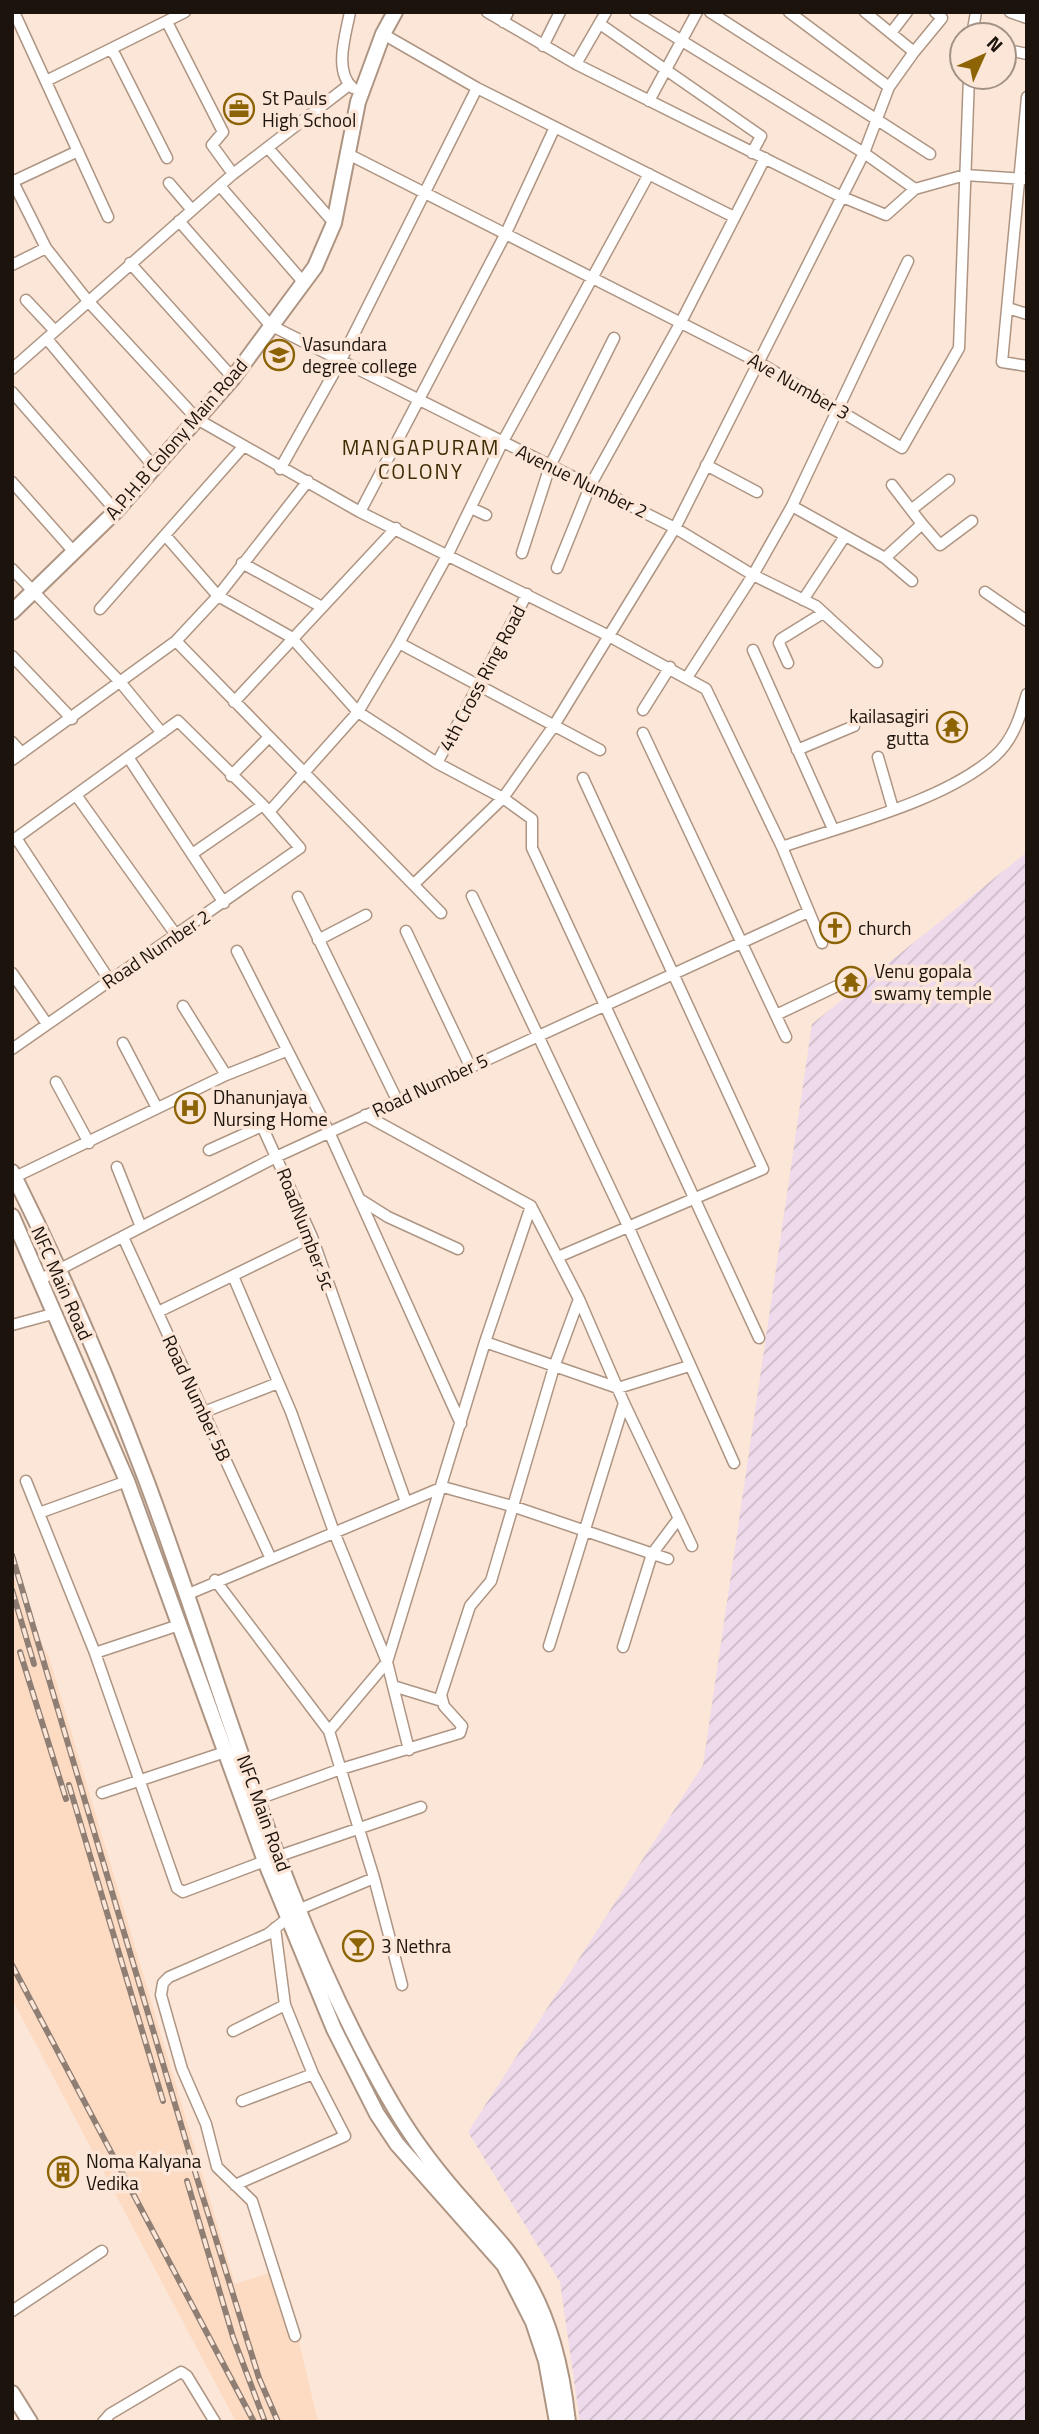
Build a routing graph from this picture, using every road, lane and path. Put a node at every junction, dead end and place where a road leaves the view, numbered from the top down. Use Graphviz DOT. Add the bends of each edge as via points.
graph roads {
  1 [pos="14,12"];
  2 [pos="185,12"];
  3 [pos="350,12"];
  4 [pos="395,12"];
  5 [pos="487,12"];
  6 [pos="560,12"];
  7 [pos="606,12"];
  8 [pos="635,12"];
  9 [pos="696,12"];
  10 [pos="710,12"];
  11 [pos="789,12"];
  12 [pos="866,12"];
  13 [pos="907,12"];
  14 [pos="935,12"];
  15 [pos="1010,12"];
  16 [pos="505,17"];
  17 [pos="1027,18"];
  18 [pos="167,22"];
  19 [pos="600,24"];
  20 [pos="891,33"];
  21 [pos="383,34"];
  22 [pos="681,38"];
  23 [pos="543,46"];
  24 [pos="110,50"];
  25 [pos="914,52"];
  26 [pos="576,64"];
  27 [pos="664,69"];
  28 [pos="46,81"];
  29 [pos="349,85"];
  30 [pos="889,87"];
  31 [pos="477,88"];
  32 [pos="968,91"];
  33 [pos="361,95"];
  34 [pos="1027,97"];
  35 [pos="649,101"];
  36 [pos="877,120"];
  37 [pos="555,127"];
  38 [pos="268,148"];
  39 [pos="78,151"];
  40 [pos="752,153"];
  41 [pos="864,153"];
  42 [pos="348,154"];
  43 [pos="930,154"];
  44 [pos="765,158"];
  45 [pos="167,159"];
  46 [pos="233,174"];
  47 [pos="649,174"];
  48 [pos="965,175"];
  49 [pos="1023,178"];
  50 [pos="12,181"];
  51 [pos="169,183"];
  52 [pos="220,186"];
  53 [pos="915,189"];
  54 [pos="425,192"];
  55 [pos="840,196"];
  56 [pos="192,210"];
  57 [pos="108,217"];
  58 [pos="734,217"];
  59 [pos="178,221"];
  60 [pos="334,223"];
  61 [pos="506,233"];
  62 [pos="46,248"];
  63 [pos="908,261"];
  64 [pos="130,263"];
  65 [pos="12,265"];
  66 [pos="594,277"];
  67 [pos="304,283"];
  68 [pos="26,300"];
  69 [pos="88,301"];
  70 [pos="1008,308"];
  71 [pos="1027,314"];
  72 [pos="681,322"];
  73 [pos="270,325"];
  74 [pos="51,335"];
  75 [pos="614,338"];
  76 [pos="341,362"];
  77 [pos="758,362"];
  78 [pos="1027,366"];
  79 [pos="12,369"];
  80 [pos="233,378"];
  81 [pos="12,392"];
  82 [pos="418,400"];
  83 [pos="838,407"];
  84 [pos="197,419"];
  85 [pos="502,443"];
  86 [pos="242,447"];
  87 [pos="706,465"];
  88 [pos="550,466"];
  89 [pos="154,467"];
  90 [pos="280,469"];
  91 [pos="949,480"];
  92 [pos="308,481"];
  93 [pos="12,482"];
  94 [pos="591,484"];
  95 [pos="892,485"];
  96 [pos="757,492"];
  97 [pos="792,506"];
  98 [pos="471,508"];
  99 [pos="911,510"];
  100 [pos="116,511"];
  101 [pos="360,512"];
  102 [pos="486,515"];
  103 [pos="972,521"];
  104 [pos="922,524"];
  105 [pos="675,527"];
  106 [pos="396,528"];
  107 [pos="165,535"];
  108 [pos="845,536"];
  109 [pos="74,552"];
  110 [pos="522,553"];
  111 [pos="448,554"];
  112 [pos="885,558"];
  113 [pos="242,564"];
  114 [pos="557,568"];
  115 [pos="12,569"];
  116 [pos="753,575"];
  117 [pos="912,581"];
  118 [pos="985,592"];
  119 [pos="33,593"];
  120 [pos="527,594"];
  121 [pos="218,596"];
  122 [pos="803,600"];
  123 [pos="320,606"];
  124 [pos="100,609"];
  125 [pos="12,612"];
  126 [pos="823,613"];
  127 [pos="1027,621"];
  128 [pos="607,635"];
  129 [pos="291,637"];
  130 [pos="176,641"];
  131 [pos="399,643"];
  132 [pos="753,650"];
  133 [pos="12,656"];
  134 [pos="877,662"];
  135 [pos="788,663"];
  136 [pos="670,667"];
  137 [pos="688,676"];
  138 [pos="121,683"];
  139 [pos="478,685"];
  140 [pos="1027,695"];
  141 [pos="233,702"];
  142 [pos="643,709"];
  143 [pos="358,712"];
  144 [pos="72,719"];
  145 [pos="855,726"];
  146 [pos="553,727"];
  147 [pos="162,733"];
  148 [pos="643,733"];
  149 [pos="268,737"];
  150 [pos="12,742"];
  151 [pos="600,750"];
  152 [pos="797,750"];
  153 [pos="22,753"];
  154 [pos="128,757"];
  155 [pos="878,757"];
  156 [pos="12,760"];
  157 [pos="437,763"];
  158 [pos="304,774"];
  159 [pos="231,776"];
  160 [pos="583,778"];
  161 [pos="76,795"];
  162 [pos="503,798"];
  163 [pos="266,808"];
  164 [pos="893,808"];
  165 [pos="833,829"];
  166 [pos="14,839"];
  167 [pos="782,847"];
  168 [pos="192,853"];
  169 [pos="415,883"];
  170 [pos="472,895"];
  171 [pos="298,897"];
  172 [pos="224,903"];
  173 [pos="808,912"];
  174 [pos="441,914"];
  175 [pos="366,915"];
  176 [pos="406,931"];
  177 [pos="176,935"];
  178 [pos="318,940"];
  179 [pos="740,941"];
  180 [pos="822,943"];
  181 [pos="237,951"];
  182 [pos="12,972"];
  183 [pos="673,973"];
  184 [pos="110,981"];
  185 [pos="836,986"];
  186 [pos="604,1004"];
  187 [pos="183,1006"];
  188 [pos="776,1015"];
  189 [pos="47,1024"];
  190 [pos="536,1036"];
  191 [pos="786,1037"];
  192 [pos="123,1043"];
  193 [pos="12,1049"];
  194 [pos="286,1051"];
  195 [pos="470,1066"];
  196 [pos="226,1075"];
  197 [pos="56,1082"];
  198 [pos="397,1100"];
  199 [pos="157,1108"];
  200 [pos="365,1115"];
  201 [pos="330,1132"];
  202 [pos="89,1143"];
  203 [pos="209,1150"];
  204 [pos="278,1156"];
  205 [pos="117,1167"];
  206 [pos="14,1175"];
  207 [pos="694,1197"];
  208 [pos="360,1200"];
  209 [pos="531,1206"];
  210 [pos="12,1216"];
  211 [pos="628,1226"];
  212 [pos="141,1227"];
  213 [pos="123,1237"];
  214 [pos="312,1237"];
  215 [pos="458,1249"];
  216 [pos="558,1257"];
  217 [pos="58,1271"];
  218 [pos="233,1276"];
  219 [pos="41,1279"];
  220 [pos="579,1299"];
  221 [pos="158,1312"];
  222 [pos="56,1313"];
  223 [pos="12,1325"];
  224 [pos="759,1338"];
  225 [pos="485,1342"];
  226 [pos="689,1366"];
  227 [pos="554,1367"];
  228 [pos="278,1383"];
  229 [pos="618,1388"];
  230 [pos="624,1403"];
  231 [pos="204,1412"];
  232 [pos="461,1424"];
  233 [pos="734,1462"];
  234 [pos="26,1481"];
  235 [pos="127,1481"];
  236 [pos="443,1487"];
  237 [pos="406,1502"];
  238 [pos="512,1506"];
  239 [pos="39,1513"];
  240 [pos="679,1518"];
  241 [pos="334,1532"];
  242 [pos="583,1532"];
  243 [pos="692,1546"];
  244 [pos="652,1554"];
  245 [pos="271,1559"];
  246 [pos="668,1559"];
  247 [pos="215,1580"];
  248 [pos="186,1595"];
  249 [pos="179,1625"];
  250 [pos="549,1646"];
  251 [pos="623,1647"];
  252 [pos="95,1653"];
  253 [pos="387,1661"];
  254 [pos="212,1668"];
  255 [pos="197,1673"];
  256 [pos="393,1686"];
  257 [pos="442,1701"];
  258 [pos="329,1731"];
  259 [pos="409,1750"];
  260 [pos="225,1752"];
  261 [pos="341,1769"];
  262 [pos="139,1778"];
  263 [pos="102,1793"];
  264 [pos="258,1799"];
  265 [pos="421,1807"];
  266 [pos="358,1828"];
  267 [pos="279,1856"];
  268 [pos="265,1861"];
  269 [pos="374,1878"];
  270 [pos="300,1909"];
  271 [pos="288,1918"];
  272 [pos="275,1928"];
  273 [pos="402,1985"];
  274 [pos="285,2005"];
  275 [pos="233,2031"];
  276 [pos="313,2074"];
  277 [pos="242,2101"];
  278 [pos="235,2185"];
  279 [pos="102,2251"];
  280 [pos="12,2311"];
  281 [pos="295,2336"];
  282 [pos="12,2393"];
  283 [pos="30,2422"];
  284 [pos="103,2422"];
  285 [pos="215,2422"];
  286 [pos="557,2422"];
  287 [pos="568,2422"];
  1 -- 28 [label="street"];
  2 -- 18 [label="street"];
  3 -- 29 [label="street" via="341,60"];
  4 -- 21 [label="main road, A.P.H.B Colony Main Road"];
  5 -- 16 [label="street"];
  6 -- 23 [label="street"];
  7 -- 19 [label="street"];
  8 -- 22 [label="street"];
  9 -- 22 [label="street"];
  10 -- 36 [label="street"];
  11 -- 30 [label="street"];
  12 -- 20 [label="street"];
  13 -- 20 [label="street"];
  14 -- 25 [label="street" via="942,18"];
  15 -- 17 [label="street"];
  16 -- 23 [label="street"];
  18 -- 24 [label="street"];
  18 -- 46 [label="street" via="223,132 212,145"];
  19 -- 26 [label="street"];
  19 -- 27 [label="street"];
  20 -- 25 [label="street"];
  21 -- 31 [label="street"];
  21 -- 33 [label="main road, A.P.H.B Colony Main Road"];
  22 -- 27 [label="street"];
  22 -- 41 [label="street"];
  23 -- 26 [label="street"];
  24 -- 28 [label="street"];
  24 -- 45 [label="street"];
  25 -- 30 [label="street"];
  26 -- 35 [label="street"];
  27 -- 35 [label="street"];
  27 -- 40 [label="street" via="761,136"];
  28 -- 39 [label="street"];
  29 -- 33 [label="street"];
  29 -- 38 [label="street"];
  30 -- 36 [label="street"];
  31 -- 37 [label="street"];
  31 -- 54 [label="street"];
  32 -- 48 [label="street, Ave Number 3"];
  33 -- 42 [label="main road, A.P.H.B Colony Main Road"];
  34 -- 49 [label="street"];
  35 -- 40 [label="street"];
  36 -- 41 [label="street"];
  36 -- 43 [label="street"];
  37 -- 47 [label="street"];
  37 -- 61 [label="street"];
  38 -- 46 [label="street"];
  38 -- 60 [label="street"];
  39 -- 50 [label="street"];
  39 -- 57 [label="street"];
  40 -- 44 [label="street"];
  41 -- 53 [label="street"];
  41 -- 55 [label="street"];
  42 -- 54 [label="street, Ave Number 3"];
  42 -- 60 [label="main road, A.P.H.B Colony Main Road"];
  44 -- 55 [label="street"];
  44 -- 58 [label="street"];
  46 -- 52 [label="street"];
  47 -- 58 [label="street"];
  47 -- 66 [label="street"];
  48 -- 49 [label="street"];
  48 -- 53 [label="street"];
  48 -- 83 [label="street, Ave Number 3" via="959,348 902,448"];
  49 -- 70 [label="street"];
  50 -- 62 [label="street"];
  51 -- 56 [label="street"];
  52 -- 56 [label="street"];
  52 -- 67 [label="street"];
  53 -- 55 [label="street" via="886,215"];
  54 -- 61 [label="street, Ave Number 3"];
  54 -- 76 [label="street"];
  55 -- 77 [label="street"];
  56 -- 59 [label="street"];
  58 -- 72 [label="street"];
  59 -- 64 [label="street"];
  59 -- 73 [label="street"];
  60 -- 67 [label="main road, A.P.H.B Colony Main Road" via="324,251"];
  61 -- 66 [label="street, Ave Number 3"];
  61 -- 82 [label="street"];
  62 -- 65 [label="street"];
  62 -- 69 [label="street"];
  63 -- 83 [label="street"];
  64 -- 69 [label="street"];
  64 -- 80 [label="street"];
  66 -- 72 [label="street, Ave Number 3"];
  66 -- 85 [label="street"];
  67 -- 73 [label="main road, A.P.H.B Colony Main Road"];
  68 -- 74 [label="street"];
  69 -- 74 [label="street"];
  69 -- 84 [label="street"];
  70 -- 71 [label="street"];
  70 -- 78 [label="street" via="1002,362"];
  72 -- 77 [label="street, Ave Number 3"];
  72 -- 94 [label="street"];
  73 -- 76 [label="street, Avenue Number 2"];
  73 -- 80 [label="main road, A.P.H.B Colony Main Road"];
  74 -- 79 [label="street"];
  74 -- 89 [label="street"];
  75 -- 88 [label="street"];
  76 -- 82 [label="street, Avenue Number 2"];
  76 -- 90 [label="street"];
  77 -- 83 [label="street, Ave Number 3"];
  77 -- 87 [label="street"];
  80 -- 84 [label="main road, A.P.H.B Colony Main Road"];
  81 -- 100 [label="street"];
  82 -- 85 [label="street, Avenue Number 2"];
  82 -- 101 [label="street"];
  83 -- 97 [label="street"];
  84 -- 86 [label="street"];
  84 -- 89 [label="main road, A.P.H.B Colony Main Road"];
  85 -- 88 [label="street, Avenue Number 2"];
  85 -- 98 [label="street"];
  86 -- 90 [label="street"];
  86 -- 107 [label="street"];
  87 -- 96 [label="street"];
  87 -- 105 [label="street"];
  88 -- 94 [label="street, Avenue Number 2"];
  88 -- 110 [label="street"];
  89 -- 100 [label="main road, A.P.H.B Colony Main Road"];
  90 -- 92 [label="street"];
  91 -- 99 [label="street"];
  92 -- 101 [label="street"];
  92 -- 113 [label="street"];
  93 -- 109 [label="street"];
  94 -- 105 [label="street, Avenue Number 2"];
  94 -- 114 [label="street"];
  95 -- 99 [label="street"];
  97 -- 108 [label="street"];
  97 -- 116 [label="street"];
  98 -- 102 [label="street"];
  98 -- 111 [label="street"];
  99 -- 104 [label="street"];
  100 -- 109 [label="main road, A.P.H.B Colony Main Road"];
  101 -- 106 [label="street"];
  103 -- 104 [label="street" via="940,545"];
  104 -- 112 [label="street"];
  105 -- 116 [label="street, Avenue Number 2"];
  105 -- 128 [label="street"];
  106 -- 111 [label="street"];
  106 -- 123 [label="street"];
  107 -- 121 [label="street"];
  107 -- 124 [label="street"];
  108 -- 112 [label="street"];
  108 -- 122 [label="street"];
  109 -- 119 [label="main road, A.P.H.B Colony Main Road"];
  111 -- 120 [label="street"];
  111 -- 131 [label="street"];
  112 -- 117 [label="street"];
  113 -- 121 [label="street"];
  113 -- 123 [label="street"];
  115 -- 119 [label="street"];
  116 -- 122 [label="street, Avenue Number 2"];
  116 -- 137 [label="street"];
  118 -- 127 [label="street"];
  119 -- 125 [label="main road, A.P.H.B Colony Main Road"];
  119 -- 138 [label="street"];
  120 -- 128 [label="street"];
  120 -- 139 [label="street, 4th Cross Ring Road"];
  121 -- 129 [label="street"];
  121 -- 130 [label="street"];
  122 -- 126 [label="street, Avenue Number 2"];
  123 -- 129 [label="street"];
  126 -- 134 [label="street, Avenue Number 2"];
  126 -- 135 [label="street" via="781,639"];
  128 -- 136 [label="street"];
  128 -- 146 [label="street"];
  129 -- 141 [label="street"];
  129 -- 143 [label="street"];
  130 -- 138 [label="street"];
  130 -- 141 [label="street"];
  131 -- 139 [label="street"];
  131 -- 143 [label="street"];
  132 -- 152 [label="street"];
  133 -- 144 [label="street"];
  136 -- 137 [label="street"];
  136 -- 142 [label="street"];
  137 -- 167 [label="street" via="706,689"];
  138 -- 144 [label="street"];
  138 -- 147 [label="street"];
  139 -- 146 [label="street"];
  139 -- 157 [label="street, 4th Cross Ring Road"];
  140 -- 164 [label="street" via="1013,732 996,755 951,784"];
  141 -- 149 [label="street"];
  143 -- 157 [label="street"];
  143 -- 158 [label="street"];
  144 -- 153 [label="street"];
  145 -- 152 [label="street"];
  146 -- 151 [label="street"];
  146 -- 162 [label="street"];
  147 -- 154 [label="street"];
  147 -- 159 [label="street" via="178,721"];
  148 -- 179 [label="street"];
  149 -- 158 [label="street"];
  149 -- 159 [label="street"];
  150 -- 153 [label="street"];
  152 -- 165 [label="street"];
  153 -- 156 [label="street"];
  154 -- 161 [label="street"];
  154 -- 168 [label="street"];
  155 -- 164 [label="street"];
  157 -- 162 [label="street"];
  158 -- 163 [label="street"];
  158 -- 169 [label="street"];
  159 -- 163 [label="street"];
  160 -- 183 [label="street"];
  161 -- 166 [label="street"];
  161 -- 177 [label="street"];
  162 -- 169 [label="street"];
  162 -- 186 [label="street" via="534,822 532,848"];
  163 -- 168 [label="street"];
  163 -- 172 [label="street, Road Number 2" via="300,848"];
  164 -- 165 [label="street"];
  165 -- 167 [label="street"];
  166 -- 184 [label="street"];
  167 -- 173 [label="street"];
  168 -- 172 [label="street"];
  169 -- 174 [label="street"];
  170 -- 190 [label="street"];
  171 -- 178 [label="street"];
  172 -- 177 [label="street, Road Number 2"];
  173 -- 179 [label="street, Road Number 5"];
  173 -- 180 [label="street"];
  175 -- 178 [label="street"];
  176 -- 195 [label="street"];
  177 -- 184 [label="street, Road Number 2"];
  178 -- 198 [label="street"];
  179 -- 183 [label="street, Road Number 5"];
  179 -- 188 [label="street"];
  181 -- 194 [label="street"];
  182 -- 189 [label="street"];
  183 -- 186 [label="street, Road Number 5"];
  183 -- 207 [label="street" via="763,1169"];
  184 -- 189 [label="street, Road Number 2"];
  185 -- 188 [label="street"];
  186 -- 190 [label="street, Road Number 5"];
  186 -- 207 [label="street"];
  187 -- 196 [label="street"];
  188 -- 191 [label="street"];
  189 -- 193 [label="street, Road Number 2"];
  190 -- 195 [label="street, Road Number 5"];
  190 -- 211 [label="street"];
  192 -- 199 [label="street"];
  194 -- 196 [label="street"];
  194 -- 201 [label="street"];
  195 -- 198 [label="street, Road Number 5"];
  196 -- 199 [label="street"];
  197 -- 202 [label="street"];
  198 -- 200 [label="street, Road Number 5"];
  199 -- 202 [label="street"];
  200 -- 201 [label="street, Road Number 5"];
  200 -- 209 [label="street"];
  201 -- 204 [label="street, Road Number 5"];
  201 -- 208 [label="street"];
  202 -- 206 [label="street"];
  203 -- 204 [label="street, RoadNumber 5c" via="262,1126"];
  204 -- 212 [label="street, Road Number 5"];
  204 -- 214 [label="street, RoadNumber 5c"];
  205 -- 212 [label="street"];
  206 -- 217 [label="main road, NFC Main Road"];
  207 -- 211 [label="street"];
  207 -- 224 [label="street"];
  208 -- 215 [label="street"];
  208 -- 232 [label="street"];
  209 -- 216 [label="street"];
  209 -- 225 [label="street"];
  210 -- 219 [label="main road, NFC Main Road"];
  211 -- 216 [label="street"];
  211 -- 226 [label="street"];
  212 -- 213 [label="street, Road Number 5"];
  213 -- 217 [label="street, Road Number 5"];
  213 -- 221 [label="street, Road Number 5B"];
  214 -- 218 [label="street"];
  214 -- 237 [label="street, RoadNumber 5c"];
  216 -- 220 [label="street"];
  217 -- 219 [label="street, Road Number 5"];
  217 -- 248 [label="main road, NFC Main Road" via="145,1476"];
  218 -- 221 [label="street"];
  218 -- 228 [label="street"];
  219 -- 222 [label="main road, NFC Main Road"];
  220 -- 227 [label="street"];
  220 -- 229 [label="street"];
  221 -- 231 [label="street, Road Number 5B"];
  222 -- 223 [label="street"];
  222 -- 235 [label="main road, NFC Main Road"];
  225 -- 227 [label="street"];
  225 -- 232 [label="street"];
  226 -- 229 [label="street"];
  226 -- 233 [label="street"];
  227 -- 229 [label="street"];
  227 -- 238 [label="street"];
  228 -- 231 [label="street"];
  228 -- 241 [label="street"];
  229 -- 230 [label="street"];
  230 -- 240 [label="street"];
  230 -- 242 [label="street"];
  231 -- 245 [label="street, Road Number 5B"];
  232 -- 236 [label="street"];
  234 -- 239 [label="street"];
  235 -- 239 [label="street"];
  235 -- 249 [label="main road, NFC Main Road"];
  236 -- 237 [label="street"];
  236 -- 238 [label="street"];
  236 -- 253 [label="street"];
  237 -- 241 [label="street"];
  238 -- 242 [label="street"];
  238 -- 257 [label="street" via="491,1581 470,1606"];
  239 -- 252 [label="street"];
  240 -- 243 [label="street"];
  240 -- 244 [label="street"];
  241 -- 245 [label="street"];
  241 -- 253 [label="street"];
  242 -- 244 [label="street"];
  242 -- 250 [label="street"];
  244 -- 246 [label="street"];
  244 -- 251 [label="street"];
  245 -- 247 [label="street"];
  247 -- 248 [label="street"];
  247 -- 258 [label="street"];
  248 -- 254 [label="main road, NFC Main Road"];
  249 -- 252 [label="street"];
  249 -- 255 [label="main road, NFC Main Road"];
  252 -- 262 [label="street"];
  253 -- 256 [label="street"];
  253 -- 258 [label="street"];
  254 -- 255 [label="main road"];
  254 -- 264 [label="main road, NFC Main Road"];
  255 -- 260 [label="main road, NFC Main Road"];
  256 -- 257 [label="street"];
  256 -- 259 [label="street"];
  257 -- 259 [label="street" via="462,1727 460,1733"];
  258 -- 261 [label="street"];
  259 -- 261 [label="street"];
  260 -- 262 [label="street"];
  260 -- 268 [label="main road, NFC Main Road"];
  261 -- 264 [label="street"];
  261 -- 266 [label="street"];
  262 -- 263 [label="street"];
  262 -- 268 [label="street" via="179,1891"];
  264 -- 267 [label="main road, NFC Main Road"];
  265 -- 266 [label="street"];
  266 -- 267 [label="street"];
  266 -- 269 [label="street"];
  267 -- 270 [label="main road, NFC Main Road"];
  268 -- 271 [label="main road, NFC Main Road"];
  269 -- 270 [label="street"];
  269 -- 273 [label="street"];
  270 -- 287 [label="main road, NFC Main Road" via="350,2025 409,2132 504,2246 532,2290 558,2358"];
  271 -- 272 [label="street"];
  271 -- 286 [label="main road, NFC Main Road" via="334,2029 377,2114 412,2162 505,2265 523,2297 546,2361"];
  272 -- 274 [label="street"];
  272 -- 278 [label="street" via="169,1978 161,1995 217,2167"];
  274 -- 275 [label="street"];
  274 -- 276 [label="street"];
  276 -- 277 [label="street"];
  276 -- 278 [label="street" via="345,2136"];
  278 -- 281 [label="street" via="252,2200"];
  279 -- 280 [label="street"];
  282 -- 283 [label="main road"];
  284 -- 285 [label="street" via="181,2372"];
}
